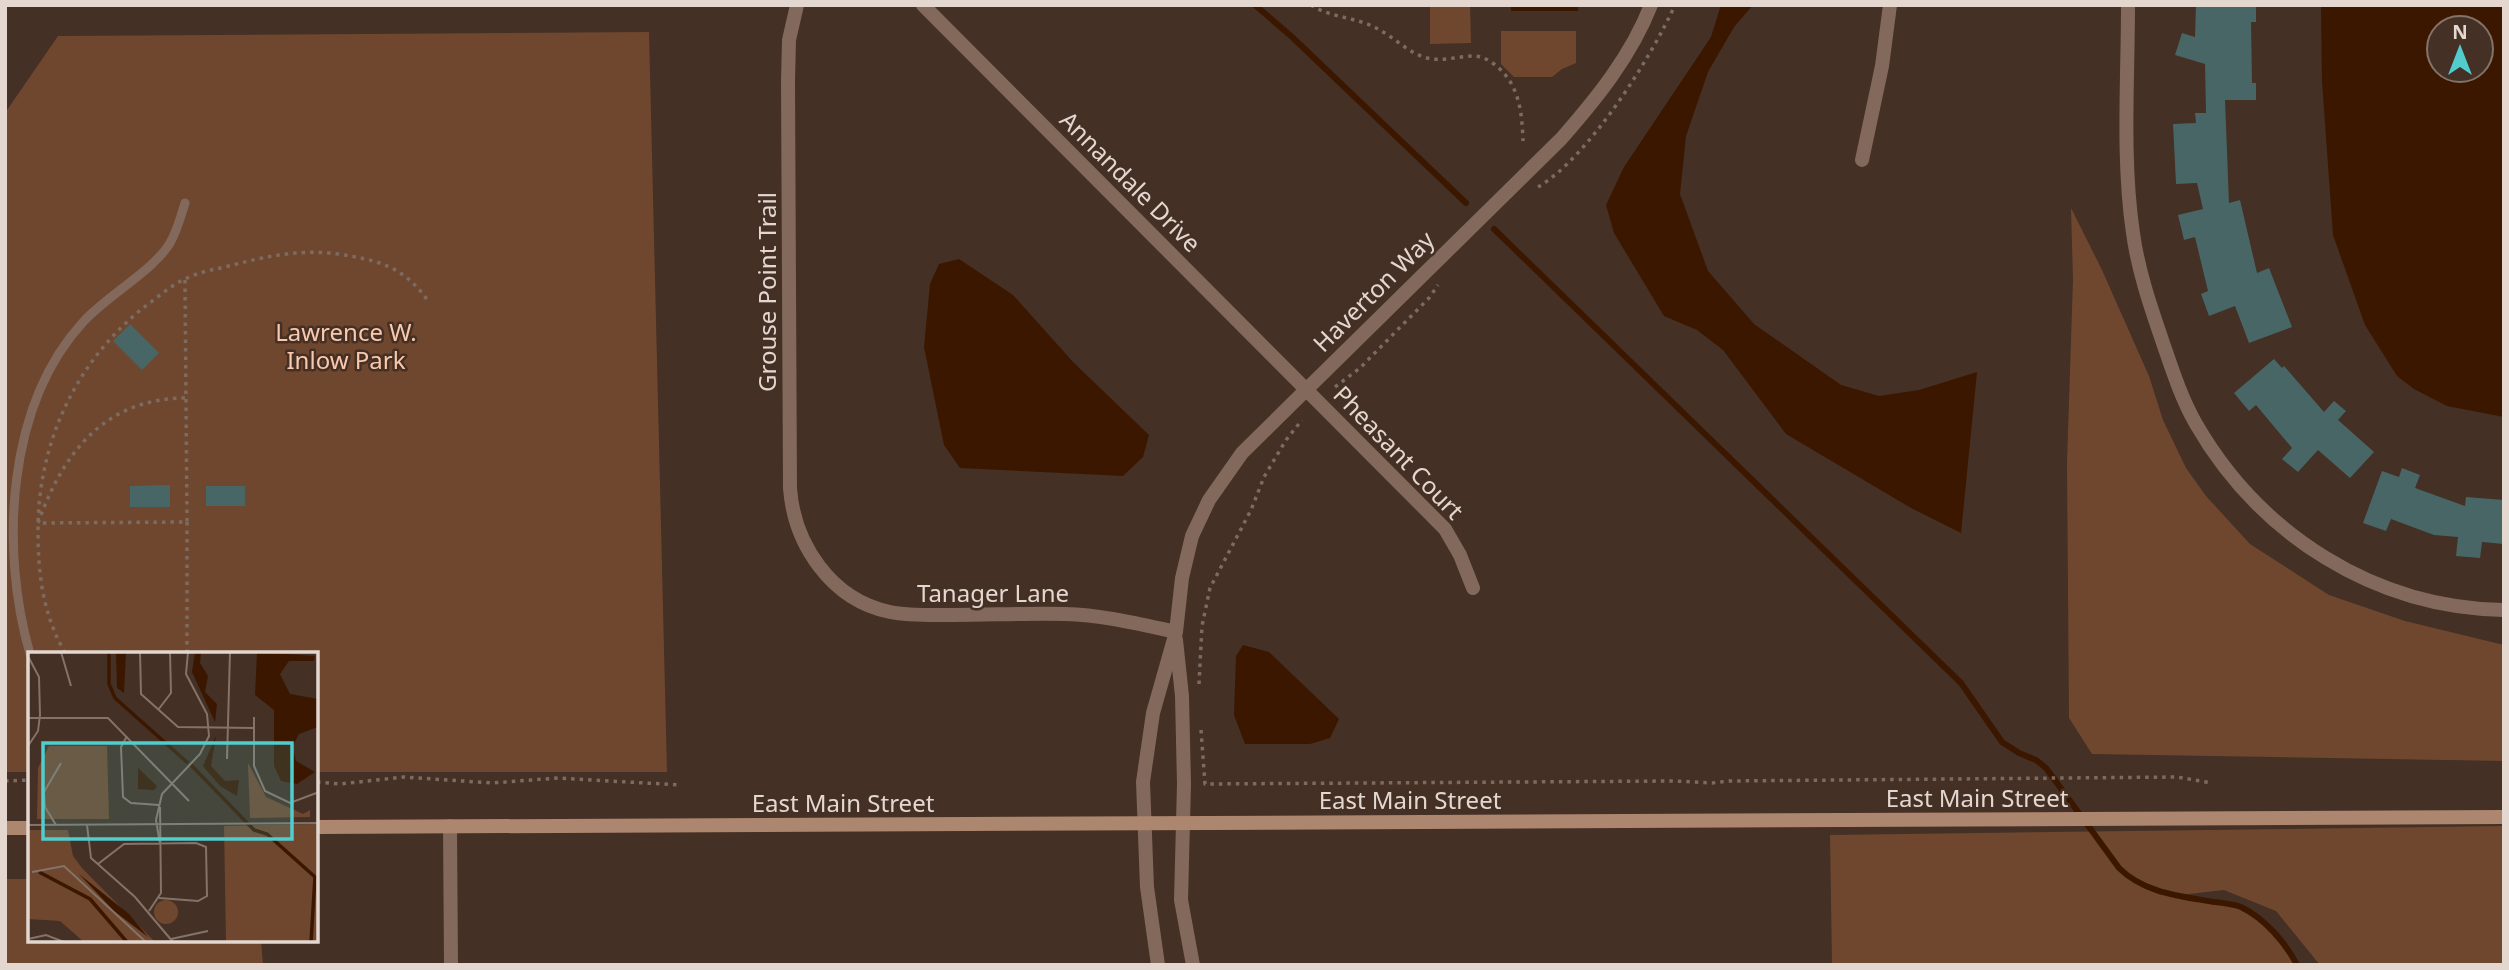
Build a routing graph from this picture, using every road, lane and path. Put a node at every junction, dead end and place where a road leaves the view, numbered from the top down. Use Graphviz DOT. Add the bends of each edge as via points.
graph roads {
  1 [pos="797,5"];
  2 [pos="923,5"];
  3 [pos="1311,5"];
  4 [pos="1651,5"];
  5 [pos="1890,5"];
  6 [pos="2128,5"];
  7 [pos="1522,141"];
  8 [pos="1862,160"];
  9 [pos="185,203"];
  10 [pos="185,279"];
  11 [pos="428,301"];
  12 [pos="1306,389"];
  13 [pos="185,398"];
  14 [pos="1301,420"];
  15 [pos="187,522"];
  16 [pos="38,523"];
  17 [pos="822,571"];
  18 [pos="1473,588"];
  19 [pos="2504,610"];
  20 [pos="1175,632"];
  21 [pos="29,652"];
  22 [pos="64,652"];
  23 [pos="187,652"];
  24 [pos="1199,685"];
  25 [pos="1201,727"];
  26 [pos="28,780"];
  27 [pos="5,781"];
  28 [pos="318,782"];
  29 [pos="2212,783"];
  30 [pos="680,785"];
  31 [pos="2504,817"];
  32 [pos="1183,822"];
  33 [pos="1144,823"];
  34 [pos="450,826"];
  35 [pos="318,827"];
  36 [pos="5,828"];
  37 [pos="28,828"];
  38 [pos="451,965"];
  39 [pos="1158,965"];
  40 [pos="1193,965"];
  1 -- 17 [label="street, Grouse Point Trail" via="789,40 788,81 790,488 799,532"];
  2 -- 12 [label="street, Annandale Drive"];
  3 -- 7 [label="path" via="1375,27 1429,59 1475,56 1493,63 1516,90"];
  4 -- 12 [label="street, Haverton Way" via="1636,39 1607,83 1561,139"];
  5 -- 8 [label="street"];
  6 -- 19 [label="street" via="2129,196 2136,254 2175,376 2210,446 2263,510 2330,562 2410,596"];
  9 -- 21 [label="lane" via="170,243 75,331 26,412 8,484 6,544 10,595"];
  10 -- 11 [label="path" via="254,258 325,253 392,267 414,282"];
  10 -- 13 [label="path"];
  10 -- 16 [label="path" via="118,330 75,385 47,454"];
  12 -- 18 [label="street, Pheasant Court" via="1445,529"];
  12 -- 20 [label="street, Haverton Way" via="1242,453 1209,500 1185,562"];
  13 -- 15 [label="path"];
  13 -- 16 [label="path" via="146,403 95,431 65,463"];
  14 -- 24 [label="path" via="1264,477 1210,588 1202,625"];
  15 -- 16 [label="path"];
  15 -- 23 [label="path"];
  16 -- 22 [label="path" via="44,603"];
  17 -- 20 [label="street, Tanager Lane" via="863,602 890,612 1080,615"];
  20 -- 32 [label="street, Haverton Way" via="1182,696"];
  20 -- 33 [label="street, Haverton Way" via="1153,713 1143,782"];
  25 -- 29 [label="path" via="1205,784 1716,783 2104,776 2189,777"];
  26 -- 27 [label="path"];
  28 -- 30 [label="path" via="404,777 483,783 558,778"];
  31 -- 32 [label="main road, East Main Street"];
  32 -- 33 [label="main road, East Main Street"];
  32 -- 40 [label="street, Haverton Way" via="1181,900"];
  33 -- 34 [label="main road, East Main Street"];
  33 -- 39 [label="street, Haverton Way"];
  34 -- 35 [label="main road, East Main Street"];
  34 -- 38 [label="street"];
  36 -- 37 [label="main road"];
}
